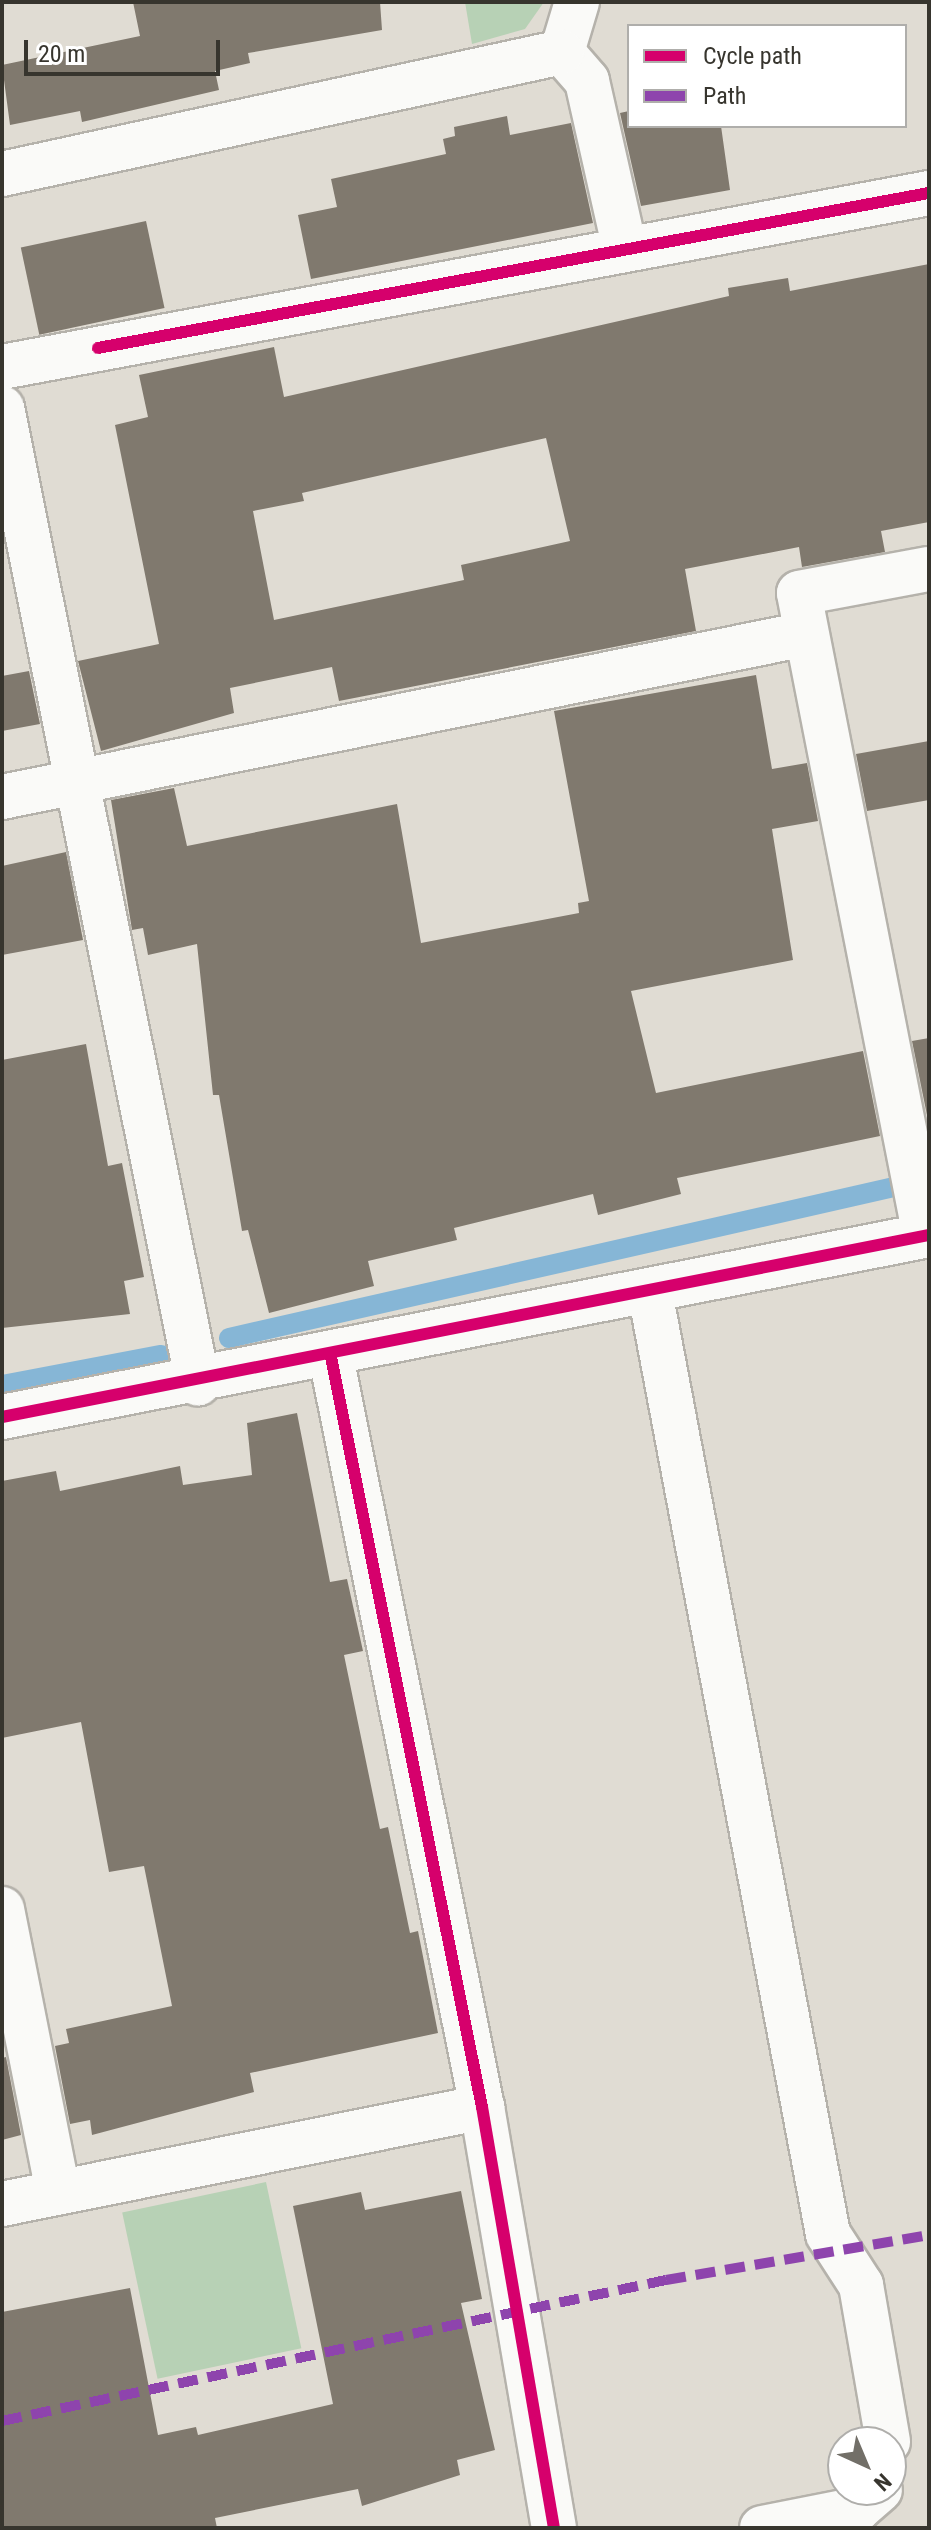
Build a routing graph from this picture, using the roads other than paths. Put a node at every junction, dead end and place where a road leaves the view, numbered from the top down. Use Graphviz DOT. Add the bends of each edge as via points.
graph roads {
  1 [pos="577,2"];
  2 [pos="562,52"];
  3 [pos="2,174"];
  4 [pos="929,193"];
  5 [pos="625,249"];
  6 [pos="2,367"];
  7 [pos="2,408"];
  8 [pos="929,569"];
  9 [pos="805,634"];
  10 [pos="74,783"];
  11 [pos="2,797"];
  12 [pos="927,1235"];
  13 [pos="650,1292"];
  14 [pos="331,1357"];
  15 [pos="198,1384"];
  16 [pos="2,1417"];
  17 [pos="2,1909"];
  18 [pos="482,2107"];
  19 [pos="58,2193"];
  20 [pos="2,2204"];
  21 [pos="885,2426"];
  22 [pos="861,2506"];
  23 [pos="554,2528"];
  24 [pos="762,2528"];
  1 -- 2 [label="street"];
  2 -- 3 [label="street"];
  2 -- 5 [label="street" via="587,81"];
  4 -- 5 [label="street"];
  5 -- 6 [label="street"];
  7 -- 10 [label="street"];
  8 -- 9 [label="street" via="799,593"];
  9 -- 10 [label="street"];
  9 -- 12 [label="street"];
  10 -- 11 [label="street"];
  10 -- 15 [label="street"];
  12 -- 13 [label="street"];
  13 -- 14 [label="street"];
  13 -- 21 [label="street" via="828,2234 861,2285"];
  14 -- 15 [label="street"];
  14 -- 18 [label="street"];
  15 -- 16 [label="street"];
  17 -- 19 [label="street"];
  18 -- 19 [label="street"];
  18 -- 23 [label="street"];
  19 -- 20 [label="street"];
  22 -- 24 [label="street"];
}
